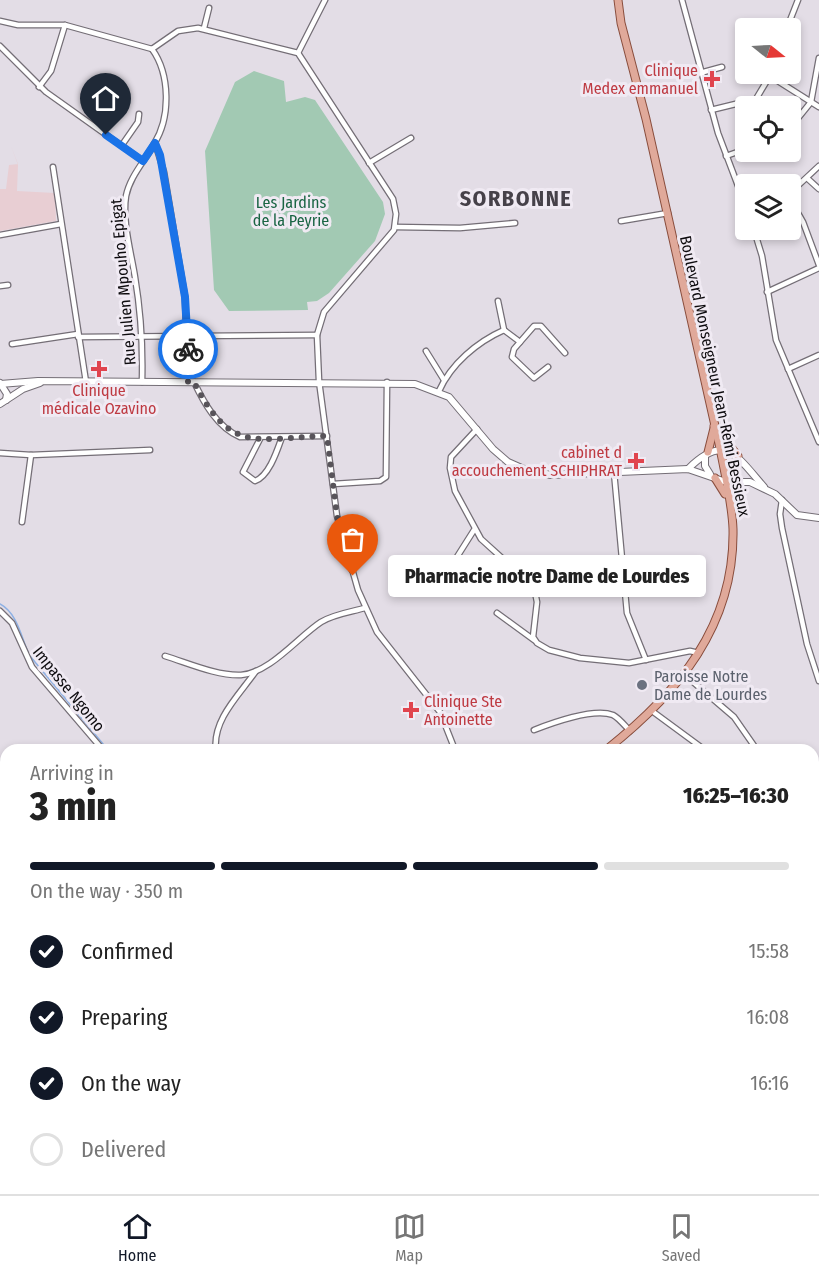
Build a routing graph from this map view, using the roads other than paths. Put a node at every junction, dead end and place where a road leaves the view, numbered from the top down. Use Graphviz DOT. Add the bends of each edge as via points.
graph roads {
  1 [pos="325,0"];
  2 [pos="618,0"];
  3 [pos="623,0"];
  4 [pos="682,0"];
  5 [pos="798,0"];
  6 [pos="209,8"];
  7 [pos="792,18"];
  8 [pos="0,21"];
  9 [pos="65,25"];
  10 [pos="204,28"];
  11 [pos="626,40"];
  12 [pos="0,46"];
  13 [pos="152,49"];
  14 [pos="298,53"];
  15 [pos="819,58"];
  16 [pos="722,68"];
  17 [pos="700,73"];
  18 [pos="765,84"];
  19 [pos="784,84"];
  20 [pos="39,87"];
  21 [pos="811,102"];
  22 [pos="819,107"];
  23 [pos="711,110"];
  24 [pos="139,114"];
  25 [pos="801,114"];
  26 [pos="411,138"];
  27 [pos="155,143"];
  28 [pos="122,146"];
  29 [pos="735,152"];
  30 [pos="726,156"];
  31 [pos="143,161"];
  32 [pos="369,163"];
  33 [pos="819,166"];
  34 [pos="53,167"];
  35 [pos="735,179"];
  36 [pos="808,179"];
  37 [pos="801,184"];
  38 [pos="819,189"];
  39 [pos="668,213"];
  40 [pos="801,219"];
  41 [pos="61,221"];
  42 [pos="621,221"];
  43 [pos="515,223"];
  44 [pos="395,227"];
  45 [pos="0,235"];
  46 [pos="756,240"];
  47 [pos="819,267"];
  48 [pos="8,285"];
  49 [pos="0,286"];
  50 [pos="767,292"];
  51 [pos="498,301"];
  52 [pos="504,330"];
  53 [pos="78,335"];
  54 [pos="188,335"];
  55 [pos="317,335"];
  56 [pos="143,336"];
  57 [pos="520,342"];
  58 [pos="12,344"];
  59 [pos="426,351"];
  60 [pos="565,353"];
  61 [pos="819,355"];
  62 [pos="548,367"];
  63 [pos="788,369"];
  64 [pos="444,380"];
  65 [pos="319,381"];
  66 [pos="44,382"];
  67 [pos="86,382"];
  68 [pos="142,382"];
  69 [pos="191,382"];
  70 [pos="387,382"];
  71 [pos="1,384"];
  72 [pos="439,391"];
  73 [pos="3,402"];
  74 [pos="714,426"];
  75 [pos="477,429"];
  76 [pos="327,436"];
  77 [pos="282,437"];
  78 [pos="260,439"];
  79 [pos="819,442"];
  80 [pos="720,448"];
  81 [pos="150,450"];
  82 [pos="0,453"];
  83 [pos="707,454"];
  84 [pos="31,455"];
  85 [pos="738,456"];
  86 [pos="744,464"];
  87 [pos="688,469"];
  88 [pos="614,472"];
  89 [pos="712,476"];
  90 [pos="726,482"];
  91 [pos="741,482"];
  92 [pos="333,484"];
  93 [pos="764,488"];
  94 [pos="782,500"];
  95 [pos="819,518"];
  96 [pos="22,522"];
  97 [pos="732,523"];
  98 [pos="474,530"];
  99 [pos="443,579"];
  100 [pos="365,608"];
  101 [pos="0,611"];
  102 [pos="497,613"];
  103 [pos="534,640"];
  104 [pos="699,653"];
  105 [pos="165,656"];
  106 [pos="646,660"];
  107 [pos="819,662"];
  108 [pos="813,666"];
  109 [pos="256,671"];
  110 [pos="685,675"];
  111 [pos="819,681"];
  112 [pos="652,711"];
  113 [pos="534,730"];
  114 [pos="630,731"];
  115 [pos="98,744"];
  116 [pos="216,744"];
  117 [pos="453,744"];
  118 [pos="614,744"];
  119 [pos="697,744"];
  120 [pos="754,744"];
  1 -- 14 [label="street"];
  2 -- 11 [label="main road, Boulevard Monseigneur Jean-Rémi Bessieux"];
  3 -- 11 [label="main road, Boulevard Monseigneur Jean-Rémi Bessieux"];
  4 -- 17 [label="street"];
  5 -- 7 [label="street"];
  6 -- 10 [label="street"];
  8 -- 9 [label="street"];
  9 -- 13 [label="street"];
  9 -- 20 [label="street" via="51,71"];
  10 -- 13 [label="street" via="178,31"];
  10 -- 14 [label="street"];
  11 -- 39 [label="main road, Boulevard Monseigneur Jean-Rémi Bessieux"];
  12 -- 20 [label="street"];
  13 -- 27 [label="street, Rue Julien Mpouho Epigat" via="161,62 165,84 163,119"];
  14 -- 32 [label="street"];
  15 -- 21 [label="street"];
  16 -- 17 [label="street"];
  17 -- 23 [label="street"];
  18 -- 23 [label="street" via="756,99"];
  19 -- 21 [label="street"];
  20 -- 28 [label="street"];
  21 -- 22 [label="street"];
  21 -- 25 [label="street"];
  23 -- 30 [label="street"];
  24 -- 28 [label="street"];
  26 -- 32 [label="street"];
  27 -- 31 [label="street, Rue Julien Mpouho Epigat"];
  27 -- 54 [label="street" via="166,183"];
  28 -- 31 [label="street"];
  29 -- 30 [label="street"];
  30 -- 35 [label="street"];
  31 -- 56 [label="street, Rue Julien Mpouho Epigat" via="128,188 126,205"];
  32 -- 44 [label="street" via="393,199"];
  33 -- 36 [label="street"];
  34 -- 41 [label="street"];
  36 -- 37 [label="street"];
  36 -- 38 [label="street"];
  39 -- 42 [label="street"];
  39 -- 74 [label="main road, Boulevard Monseigneur Jean-Rémi Bessieux"];
  40 -- 47 [label="street"];
  41 -- 45 [label="street"];
  41 -- 53 [label="street"];
  43 -- 44 [label="street" via="460,228"];
  44 -- 55 [label="street" via="328,307"];
  46 -- 50 [label="street"];
  47 -- 50 [label="street"];
  48 -- 49 [label="street"];
  50 -- 63 [label="street" via="776,340"];
  51 -- 52 [label="street"];
  52 -- 57 [label="street"];
  52 -- 64 [label="street" via="477,344"];
  53 -- 56 [label="street"];
  53 -- 58 [label="street"];
  53 -- 67 [label="street"];
  54 -- 55 [label="street"];
  54 -- 56 [label="street"];
  54 -- 69 [label="street"];
  55 -- 65 [label="street"];
  56 -- 68 [label="street, Rue Julien Mpouho Epigat"];
  57 -- 60 [label="street" via="538,324"];
  57 -- 62 [label="street" via="512,357 532,377 540,376"];
  59 -- 64 [label="street"];
  61 -- 63 [label="street"];
  63 -- 79 [label="street"];
  64 -- 72 [label="street"];
  65 -- 69 [label="main road"];
  65 -- 70 [label="main road"];
  65 -- 76 [label="street"];
  66 -- 67 [label="main road"];
  66 -- 71 [label="main road"];
  66 -- 73 [label="main road"];
  67 -- 68 [label="main road"];
  68 -- 69 [label="main road"];
  69 -- 78 [label="street" via="228,431"];
  70 -- 72 [label="main road"];
  70 -- 92 [label="street" via="388,468 384,480"];
  71 -- 73 [label="main road"];
  72 -- 75 [label="main road" via="455,402"];
  74 -- 80 [label="main road, Boulevard Monseigneur Jean-Rémi Bessieux"];
  74 -- 83 [label="main road"];
  74 -- 85 [label="main road"];
  75 -- 88 [label="main road" via="500,456 526,470 551,475"];
  75 -- 98 [label="street" via="449,462 455,491"];
  76 -- 77 [label="street"];
  76 -- 92 [label="street"];
  77 -- 78 [label="street"];
  77 -- 78 [label="street" via="273,460 255,482 243,472"];
  80 -- 83 [label="main road"];
  80 -- 85 [label="main road"];
  80 -- 90 [label="main road, Boulevard Monseigneur Jean-Rémi Bessieux"];
  81 -- 84 [label="street"];
  82 -- 84 [label="street"];
  83 -- 87 [label="main road"];
  83 -- 89 [label="main road" via="705,466"];
  84 -- 96 [label="street"];
  85 -- 86 [label="main road"];
  86 -- 91 [label="main road" via="747,472"];
  86 -- 93 [label="main road"];
  87 -- 88 [label="main road"];
  87 -- 89 [label="main road"];
  88 -- 106 [label="street" via="627,613"];
  89 -- 90 [label="main road"];
  89 -- 97 [label="main road" via="724,491"];
  90 -- 91 [label="main road"];
  90 -- 97 [label="main road, Boulevard Monseigneur Jean-Rémi Bessieux"];
  91 -- 93 [label="main road"];
  91 -- 97 [label="main road" via="735,489"];
  92 -- 100 [label="street" via="342,537"];
  93 -- 94 [label="main road"];
  94 -- 95 [label="main road" via="797,515"];
  94 -- 108 [label="street" via="782,528"];
  97 -- 104 [label="main road, Boulevard Monseigneur Jean-Rémi Bessieux" via="725,590 718,615"];
  98 -- 99 [label="street"];
  98 -- 103 [label="street" via="534,587"];
  100 -- 109 [label="street" via="328,618"];
  100 -- 117 [label="street" via="377,632 440,712"];
  101 -- 115 [label="street, Impasse Ngomo" via="9,618 32,667"];
  102 -- 103 [label="street"];
  103 -- 106 [label="street" via="549,650 580,658 629,663"];
  104 -- 106 [label="street" via="690,651"];
  104 -- 110 [label="main road, Boulevard Monseigneur Jean-Rémi Bessieux"];
  105 -- 109 [label="street" via="230,674"];
  107 -- 108 [label="street"];
  108 -- 111 [label="street"];
  109 -- 116 [label="street" via="219,724"];
  110 -- 112 [label="main road, Boulevard Monseigneur Jean-Rémi Bessieux"];
  110 -- 120 [label="street" via="734,717"];
  112 -- 114 [label="main road, Boulevard Monseigneur Jean-Rémi Bessieux"];
  112 -- 119 [label="street"];
  113 -- 114 [label="street" via="600,714 616,717"];
  114 -- 118 [label="main road, Boulevard Monseigneur Jean-Rémi Bessieux"];
}
